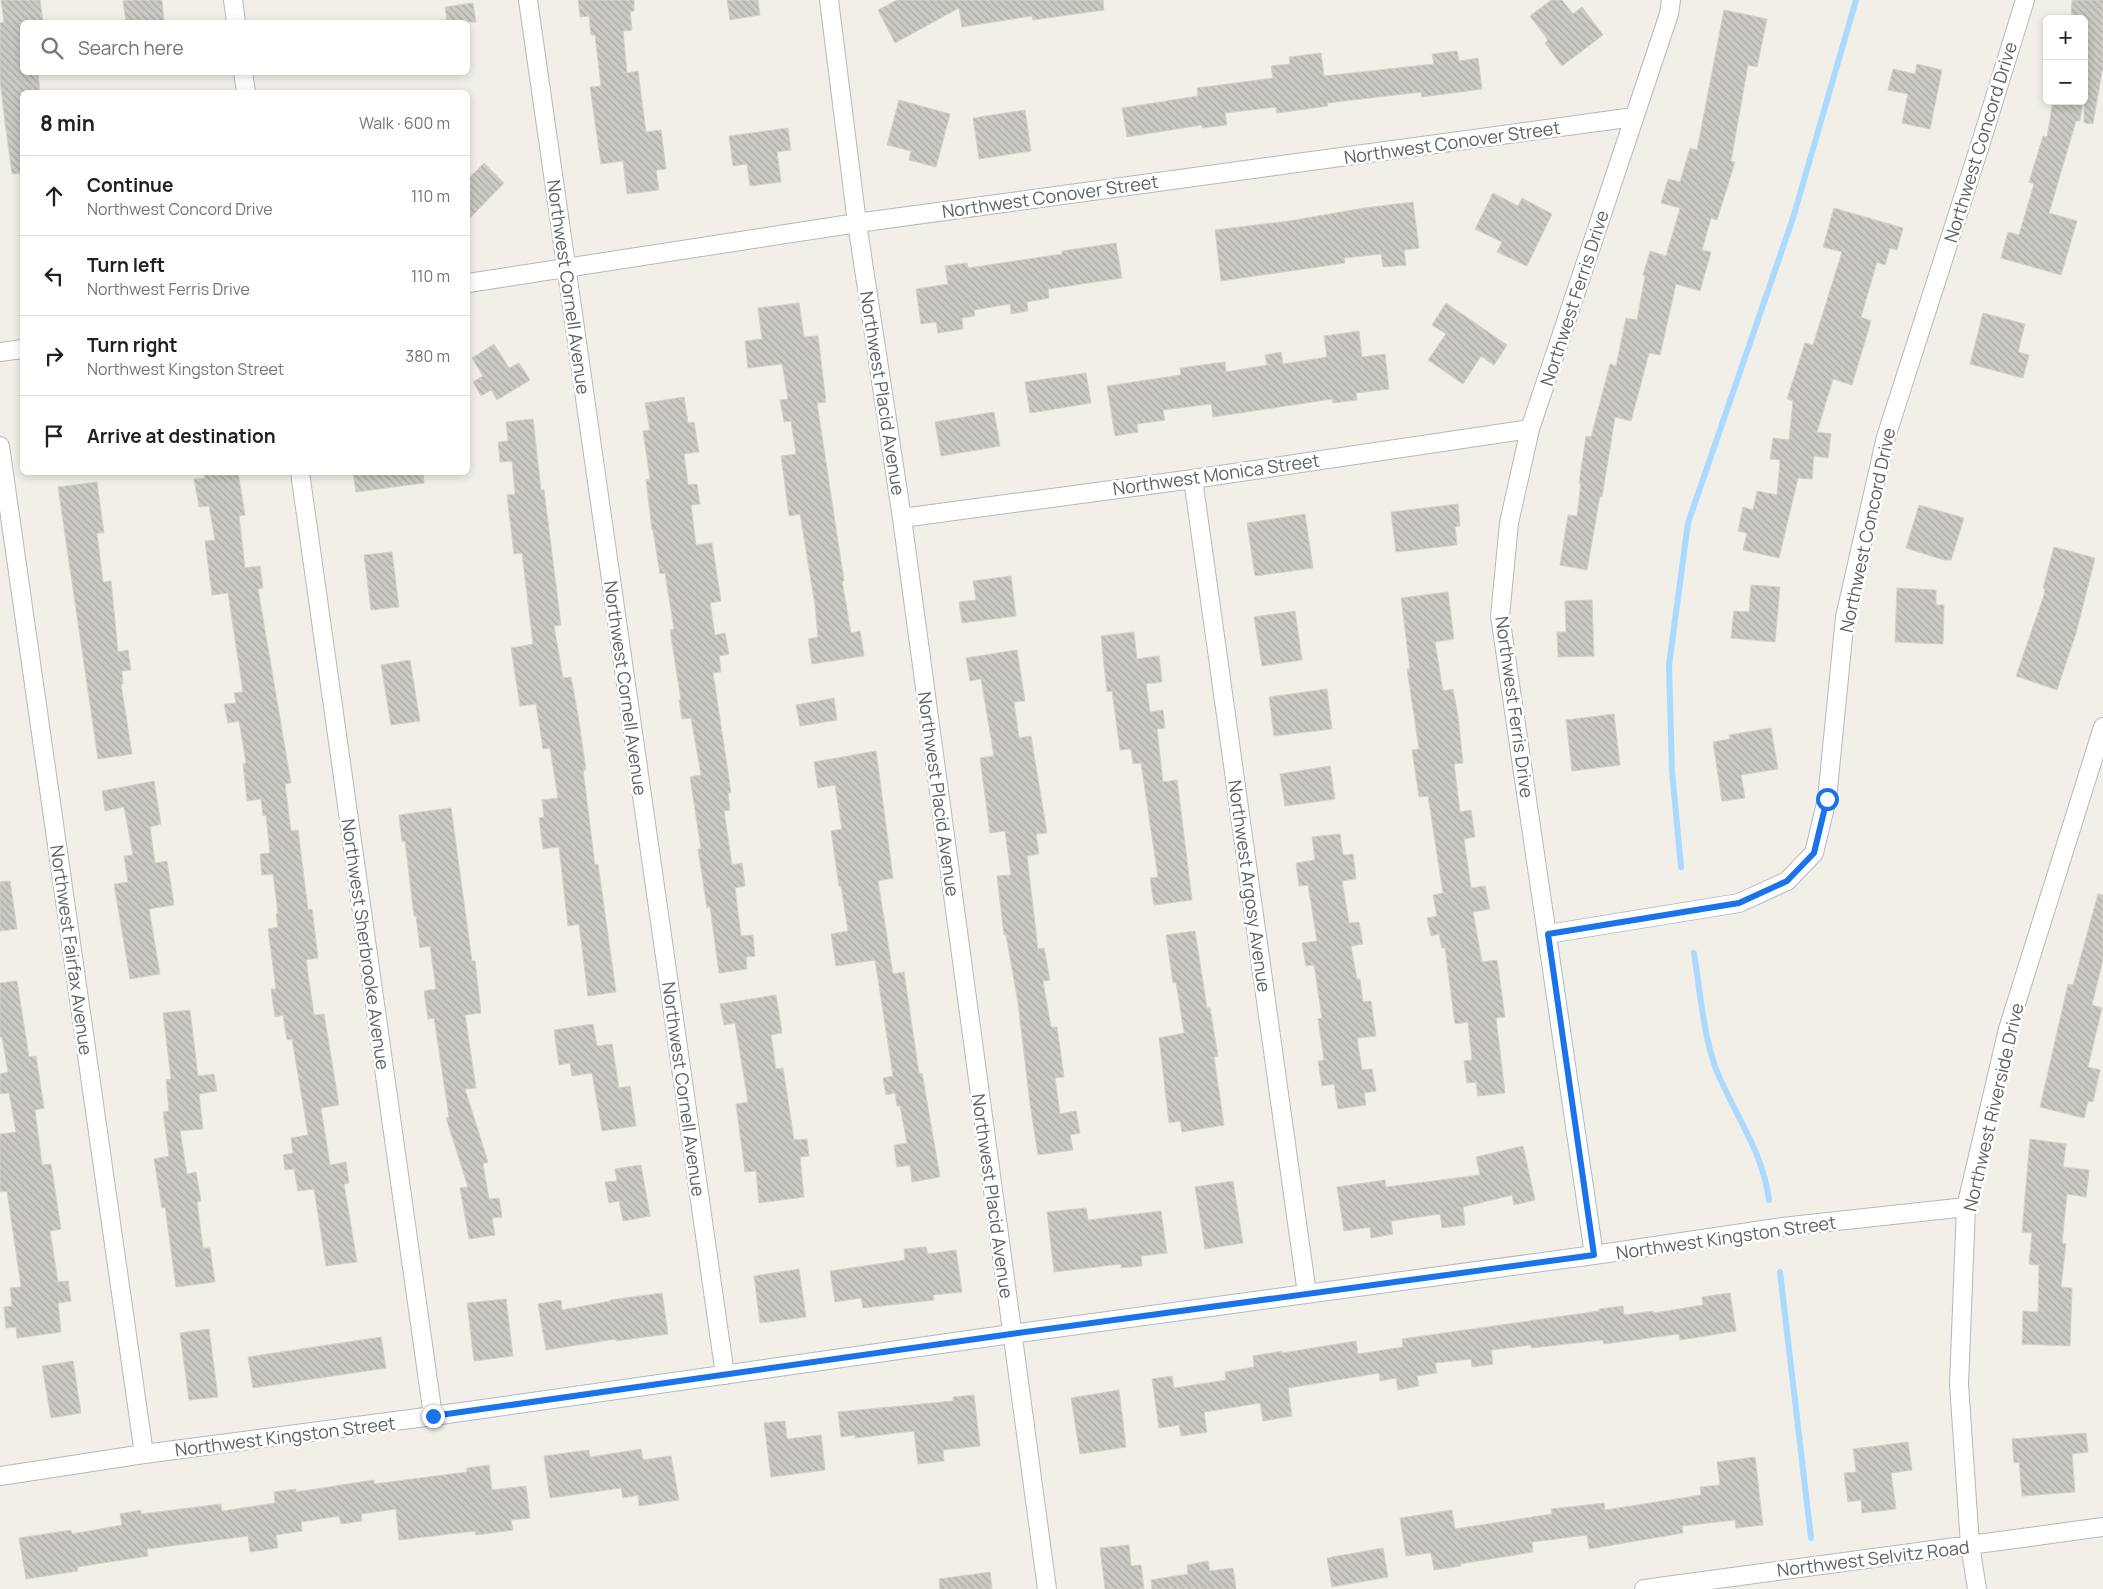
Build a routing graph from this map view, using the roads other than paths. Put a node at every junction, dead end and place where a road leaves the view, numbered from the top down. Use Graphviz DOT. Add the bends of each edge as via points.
graph roads {
  1 [pos="233,0"];
  2 [pos="528,0"];
  3 [pos="829,0"];
  4 [pos="1671,0"];
  5 [pos="2025,0"];
  6 [pos="236,20"];
  7 [pos="243,75"];
  8 [pos="246,90"];
  9 [pos="1634,117"];
  10 [pos="857,223"];
  11 [pos="566,268"];
  12 [pos="470,283"];
  13 [pos="20,349"];
  14 [pos="0,352"];
  15 [pos="1530,429"];
  16 [pos="0,446"];
  17 [pos="300,475"];
  18 [pos="1193,479"];
  19 [pos="902,518"];
  20 [pos="2103,727"];
  21 [pos="1548,934"];
  22 [pos="1966,1207"];
  23 [pos="1594,1255"];
  24 [pos="1308,1294"];
  25 [pos="1011,1334"];
  26 [pos="725,1375"];
  27 [pos="433,1416"];
  28 [pos="144,1454"];
  29 [pos="0,1476"];
  30 [pos="2103,1527"];
  31 [pos="1970,1545"];
  32 [pos="1047,1589"];
  33 [pos="1644,1589"];
  34 [pos="1976,1589"];
  1 -- 6 [label="street"];
  2 -- 11 [label="street, Northwest Cornell Avenue"];
  3 -- 10 [label="street, Northwest Placid Avenue"];
  4 -- 9 [label="street, Northwest Ferris Drive"];
  5 -- 21 [label="street, Northwest Concord Drive" via="1886,437 1845,617 1827,799 1814,853 1787,881 1739,903"];
  7 -- 8 [label="street"];
  9 -- 10 [label="street, Northwest Conover Street"];
  9 -- 15 [label="street, Northwest Ferris Drive"];
  10 -- 11 [label="street, Northwest Conover Street"];
  10 -- 19 [label="street, Northwest Placid Avenue"];
  11 -- 12 [label="street, Northwest Conover Street"];
  11 -- 26 [label="street, Northwest Cornell Avenue"];
  13 -- 14 [label="street"];
  15 -- 18 [label="street, Northwest Monica Street"];
  15 -- 21 [label="street, Northwest Ferris Drive" via="1509,523 1500,616"];
  16 -- 28 [label="street, Northwest Fairfax Avenue"];
  17 -- 27 [label="street, Northwest Sherbrooke Avenue"];
  18 -- 19 [label="street, Northwest Monica Street"];
  18 -- 24 [label="street, Northwest Argosy Avenue"];
  19 -- 25 [label="street, Northwest Placid Avenue"];
  20 -- 22 [label="street, Northwest Riverside Drive" via="2008,1029"];
  21 -- 23 [label="street, Northwest Ferris Drive"];
  22 -- 23 [label="street, Northwest Kingston Street" via="1782,1227"];
  22 -- 31 [label="street, Northwest Riverside Drive" via="1959,1384"];
  23 -- 24 [label="street, Northwest Kingston Street"];
  24 -- 25 [label="street, Northwest Kingston Street"];
  25 -- 26 [label="street, Northwest Kingston Street"];
  25 -- 32 [label="street, Northwest Placid Avenue"];
  26 -- 27 [label="street, Northwest Kingston Street"];
  27 -- 28 [label="street, Northwest Kingston Street"];
  28 -- 29 [label="street, Northwest Kingston Street"];
  30 -- 31 [label="street, Northwest Selvitz Road"];
  31 -- 33 [label="street, Northwest Selvitz Road"];
  31 -- 34 [label="street, Northwest Riverside Drive"];
}
